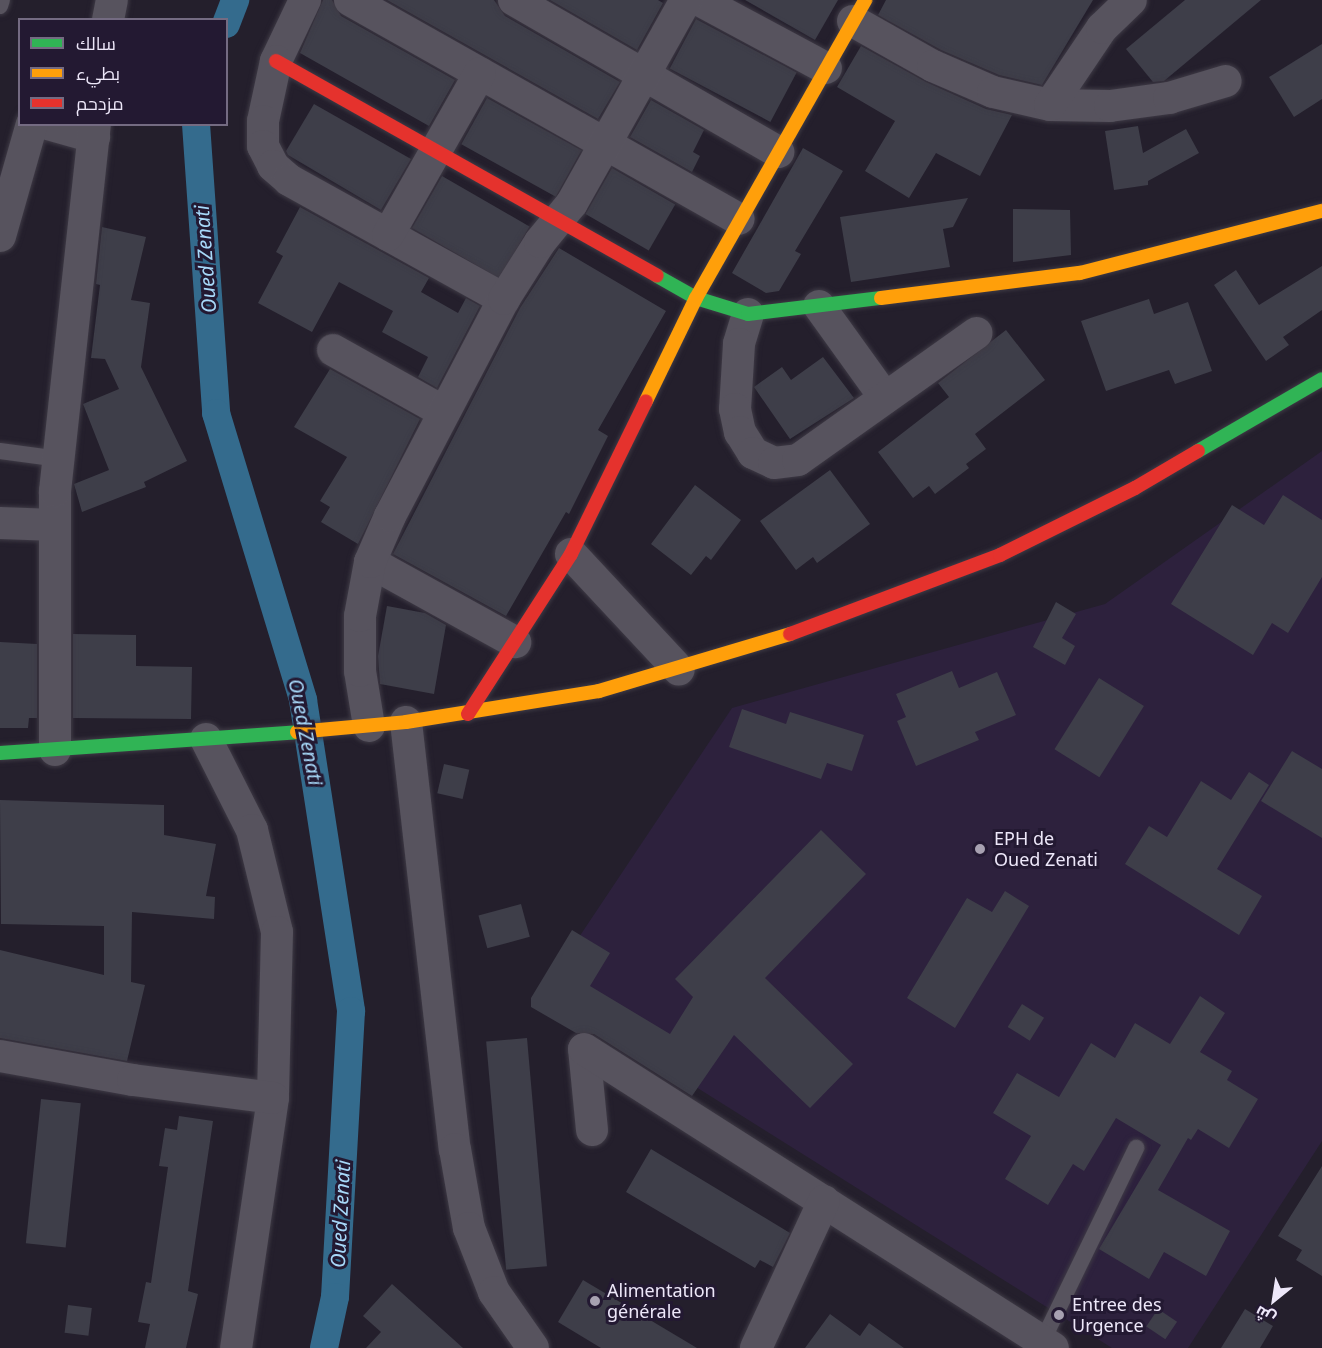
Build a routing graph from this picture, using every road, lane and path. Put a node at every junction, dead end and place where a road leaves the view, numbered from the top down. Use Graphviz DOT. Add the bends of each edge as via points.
graph roads {
  1 [pos="2,0"];
  2 [pos="112,0"];
  3 [pos="304,0"];
  4 [pos="350,0"];
  5 [pos="514,0"];
  6 [pos="686,0"];
  7 [pos="699,0"];
  8 [pos="1131,0"];
  9 [pos="0,6"];
  10 [pos="859,11"];
  11 [pos="108,18"];
  12 [pos="276,61"];
  13 [pos="826,68"];
  14 [pos="480,73"];
  15 [pos="644,75"];
  16 [pos="1226,81"];
  17 [pos="1050,105"];
  18 [pos="31,126"];
  19 [pos="61,126"];
  20 [pos="94,131"];
  21 [pos="605,143"];
  22 [pos="436,151"];
  23 [pos="778,152"];
  24 [pos="9,168"];
  25 [pos="1322,211"];
  26 [pos="740,219"];
  27 [pos="560,221"];
  28 [pos="388,235"];
  29 [pos="0,236"];
  30 [pos="696,298"];
  31 [pos="504,299"];
  32 [pos="819,306"];
  33 [pos="748,314"];
  34 [pos="976,333"];
  35 [pos="333,350"];
  36 [pos="1322,379"];
  37 [pos="885,398"];
  38 [pos="444,412"];
  39 [pos="0,450"];
  40 [pos="59,459"];
  41 [pos="0,523"];
  42 [pos="55,525"];
  43 [pos="571,554"];
  44 [pos="370,562"];
  45 [pos="515,642"];
  46 [pos="679,670"];
  47 [pos="468,714"];
  48 [pos="406,722"];
  49 [pos="361,726"];
  50 [pos="206,739"];
  51 [pos="55,750"];
  52 [pos="0,753"];
  53 [pos="0,1056"];
  54 [pos="273,1098"];
  55 [pos="592,1130"];
  56 [pos="1136,1148"];
  57 [pos="824,1201"];
  58 [pos="1044,1346"];
  59 [pos="236,1348"];
  60 [pos="533,1348"];
  61 [pos="756,1348"];
  1 -- 9 [label="lane"];
  2 -- 11 [label="street"];
  3 -- 12 [label="street"];
  4 -- 14 [label="street"];
  5 -- 15 [label="street"];
  6 -- 15 [label="street"];
  7 -- 13 [label="street"];
  8 -- 17 [label="street" via="1102,28"];
  10 -- 13 [label="street"];
  10 -- 17 [label="street" via="933,66 993,92"];
  12 -- 22 [label="street"];
  12 -- 28 [label="street" via="262,121 263,146 273,166 289,180"];
  13 -- 23 [label="street"];
  14 -- 21 [label="street"];
  14 -- 22 [label="street"];
  15 -- 21 [label="street"];
  15 -- 23 [label="street"];
  16 -- 17 [label="street" via="1169,98 1110,106"];
  18 -- 24 [label="street"];
  19 -- 20 [label="street"];
  20 -- 40 [label="street"];
  21 -- 26 [label="street"];
  21 -- 27 [label="street"];
  22 -- 27 [label="street"];
  22 -- 28 [label="street"];
  23 -- 26 [label="street"];
  24 -- 29 [label="street"];
  25 -- 32 [label="street" via="1080,273"];
  26 -- 30 [label="street"];
  27 -- 30 [label="street"];
  27 -- 31 [label="street" via="540,242"];
  28 -- 31 [label="street"];
  30 -- 33 [label="street"];
  30 -- 43 [label="street"];
  31 -- 38 [label="street"];
  32 -- 33 [label="street"];
  32 -- 37 [label="street"];
  33 -- 37 [label="street" via="739,344 735,409 740,432 753,453 774,463 798,460"];
  34 -- 37 [label="street"];
  35 -- 38 [label="street"];
  36 -- 46 [label="street" via="1135,488 1000,555 837,619"];
  38 -- 44 [label="street"];
  39 -- 40 [label="lane"];
  40 -- 42 [label="street"];
  41 -- 42 [label="street"];
  42 -- 51 [label="street"];
  43 -- 45 [label="street"];
  43 -- 46 [label="street"];
  44 -- 45 [label="street"];
  44 -- 49 [label="street" via="360,616"];
  45 -- 47 [label="street"];
  46 -- 47 [label="street" via="599,691"];
  47 -- 48 [label="street"];
  48 -- 49 [label="street"];
  48 -- 60 [label="street" via="455,1149 469,1227 494,1292"];
  49 -- 50 [label="street"];
  50 -- 51 [label="street"];
  50 -- 54 [label="street" via="252,830 277,932"];
  51 -- 52 [label="street"];
  53 -- 54 [label="street" via="133,1080"];
  54 -- 59 [label="street"];
  55 -- 57 [label="street" via="584,1049"];
  56 -- 58 [label="lane"];
  57 -- 58 [label="street"];
  57 -- 61 [label="street"];
}
